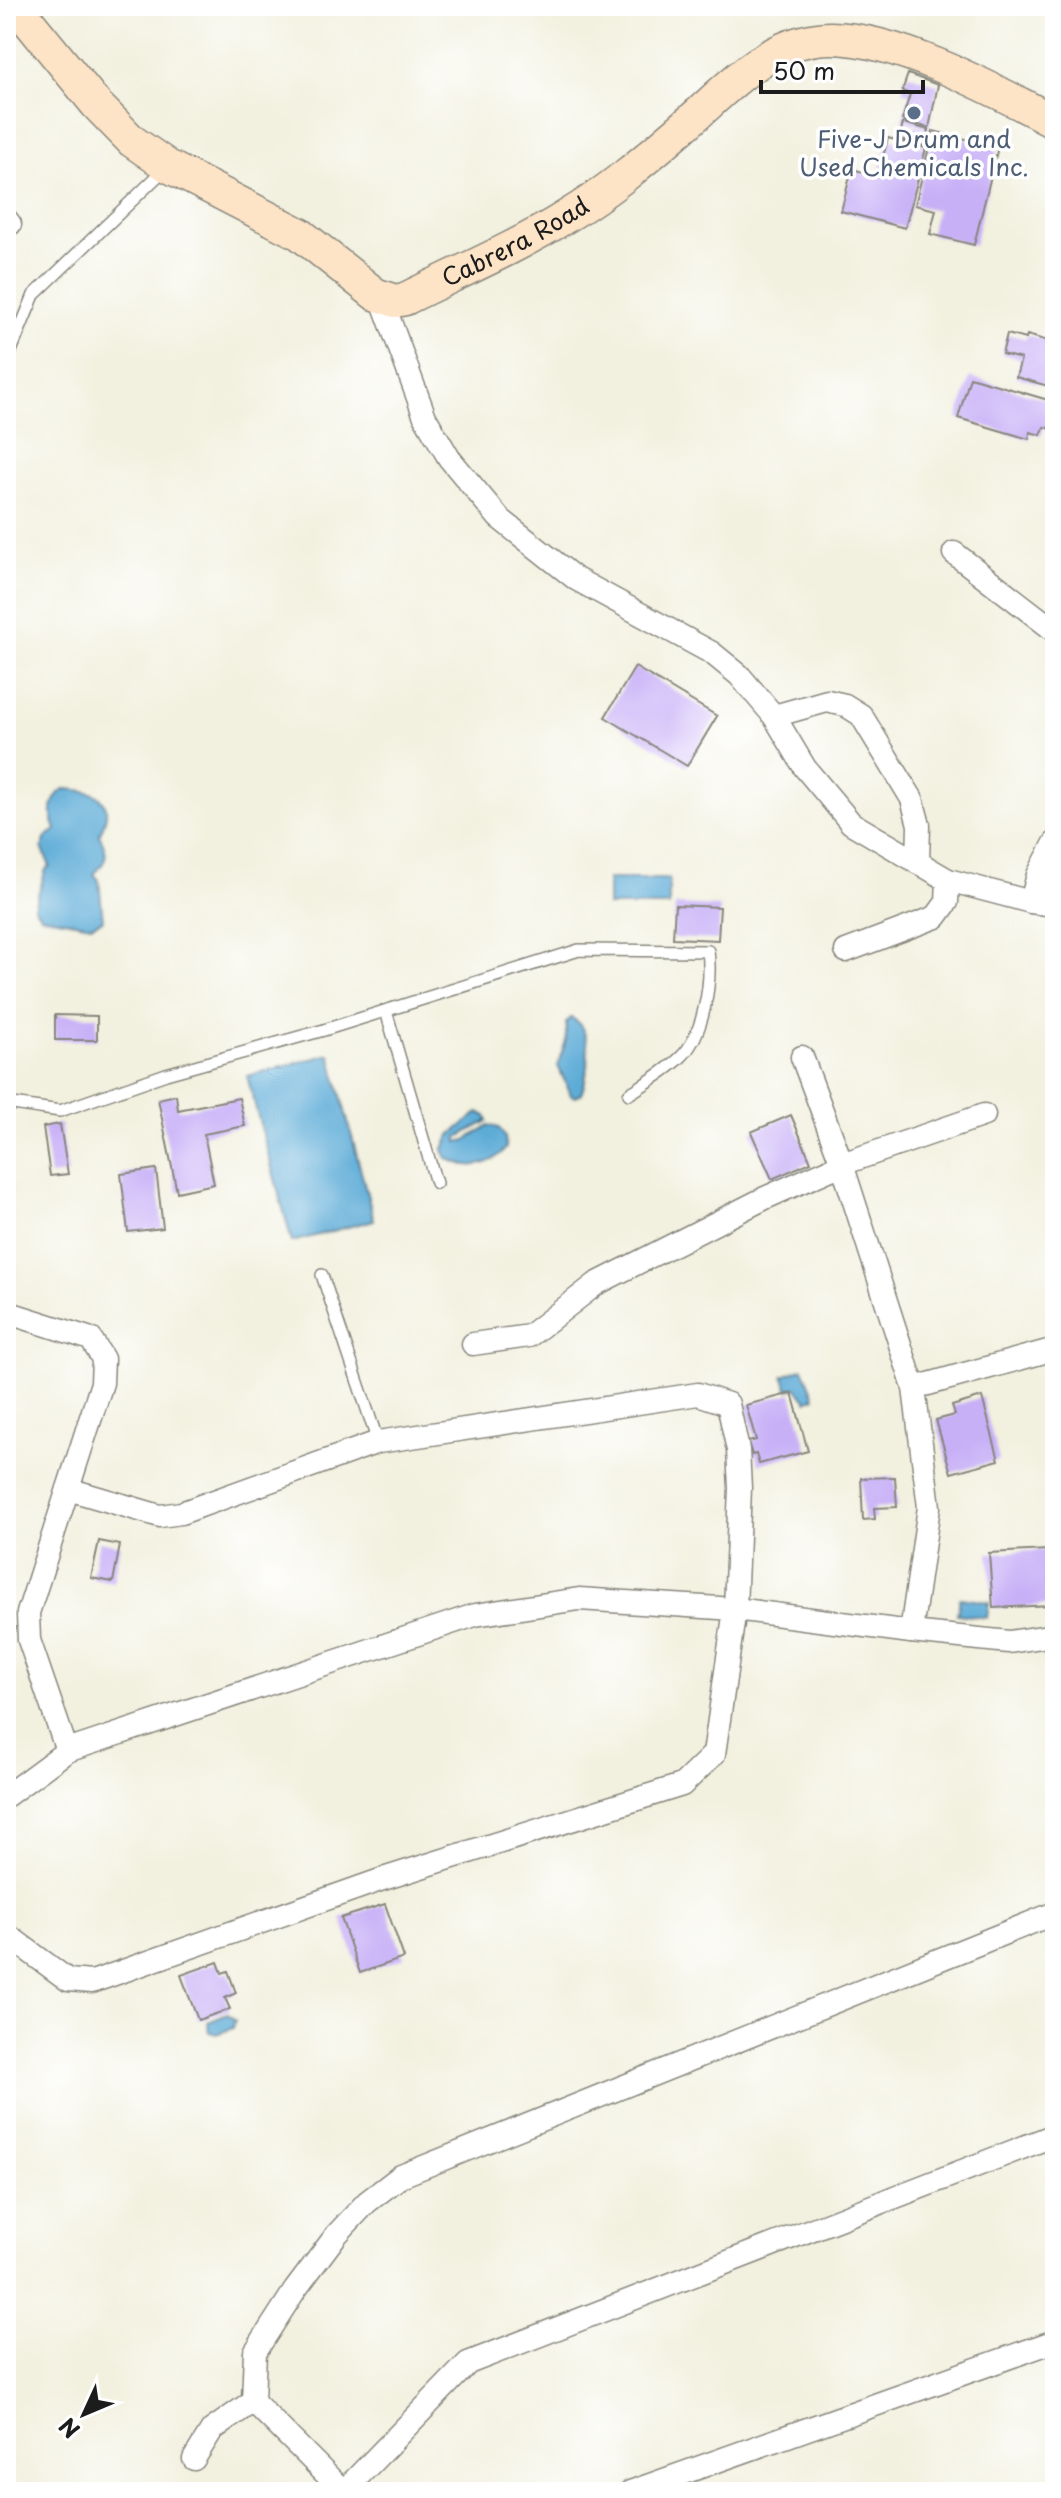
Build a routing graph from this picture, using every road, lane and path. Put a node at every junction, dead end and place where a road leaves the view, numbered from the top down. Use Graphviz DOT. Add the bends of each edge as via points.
graph roads {
  1 [pos="14,14"];
  2 [pos="1055,122"];
  3 [pos="168,166"];
  4 [pos="381,297"];
  5 [pos="6,363"];
  6 [pos="954,553"];
  7 [pos="1055,631"];
  8 [pos="774,716"];
  9 [pos="1055,843"];
  10 [pos="918,863"];
  11 [pos="948,880"];
  12 [pos="1031,902"];
  13 [pos="1055,905"];
  14 [pos="846,951"];
  15 [pos="386,1011"];
  16 [pos="802,1057"];
  17 [pos="629,1094"];
  18 [pos="6,1103"];
  19 [pos="984,1115"];
  20 [pos="842,1164"];
  21 [pos="436,1183"];
  22 [pos="322,1275"];
  23 [pos="6,1312"];
  24 [pos="473,1344"];
  25 [pos="1055,1349"];
  26 [pos="914,1388"];
  27 [pos="378,1442"];
  28 [pos="68,1489"];
  29 [pos="735,1609"];
  30 [pos="911,1632"];
  31 [pos="1055,1635"];
  32 [pos="67,1751"];
  33 [pos="6,1796"];
  34 [pos="1055,1913"];
  35 [pos="6,1934"];
  36 [pos="1055,2135"];
  37 [pos="1055,2341"];
  38 [pos="253,2401"];
  39 [pos="194,2459"];
  40 [pos="343,2492"];
  41 [pos="630,2492"];
  1 -- 3 [label="main road" via="108,118"];
  2 -- 4 [label="main road, Cabrera Road" via="930,62 878,44 840,37 791,44 762,59 621,179 567,217 405,299"];
  3 -- 4 [label="main road" via="300,234"];
  3 -- 5 [label="lane" via="34,295"];
  4 -- 8 [label="street" via="425,417 449,458 499,518 576,579 712,653"];
  6 -- 7 [label="street"];
  8 -- 10 [label="street" via="805,768 851,823"];
  8 -- 10 [label="street" via="827,701 861,715 912,799 919,825"];
  9 -- 12 [label="street"];
  10 -- 11 [label="street"];
  11 -- 12 [label="street"];
  11 -- 14 [label="street" via="947,902 936,917"];
  12 -- 13 [label="street"];
  15 -- 17 [label="lane" via="579,950 708,951 702,1019 690,1045 683,1056"];
  15 -- 18 [label="lane" via="166,1074 60,1111"];
  15 -- 21 [label="lane"];
  16 -- 20 [label="street"];
  19 -- 20 [label="street"];
  20 -- 24 [label="street" via="596,1284 529,1336"];
  20 -- 26 [label="street"];
  22 -- 27 [label="lane"];
  23 -- 28 [label="street" via="91,1339 103,1359 102,1383"];
  25 -- 26 [label="street"];
  26 -- 30 [label="street" via="929,1507"];
  27 -- 28 [label="street" via="181,1513 160,1516"];
  27 -- 29 [label="street" via="698,1394 728,1404 740,1488"];
  28 -- 32 [label="street" via="28,1613 29,1640"];
  29 -- 30 [label="street"];
  29 -- 32 [label="street" via="579,1599 475,1615"];
  29 -- 35 [label="street" via="714,1754 682,1785 383,1879 92,1982 68,1980"];
  30 -- 31 [label="street" via="1009,1642"];
  32 -- 33 [label="street"];
  34 -- 38 [label="street" via="401,2176 337,2234 287,2303 255,2352"];
  36 -- 40 [label="street" via="468,2363"];
  37 -- 41 [label="street"];
  38 -- 39 [label="street" via="212,2430"];
  38 -- 40 [label="street"];
}
